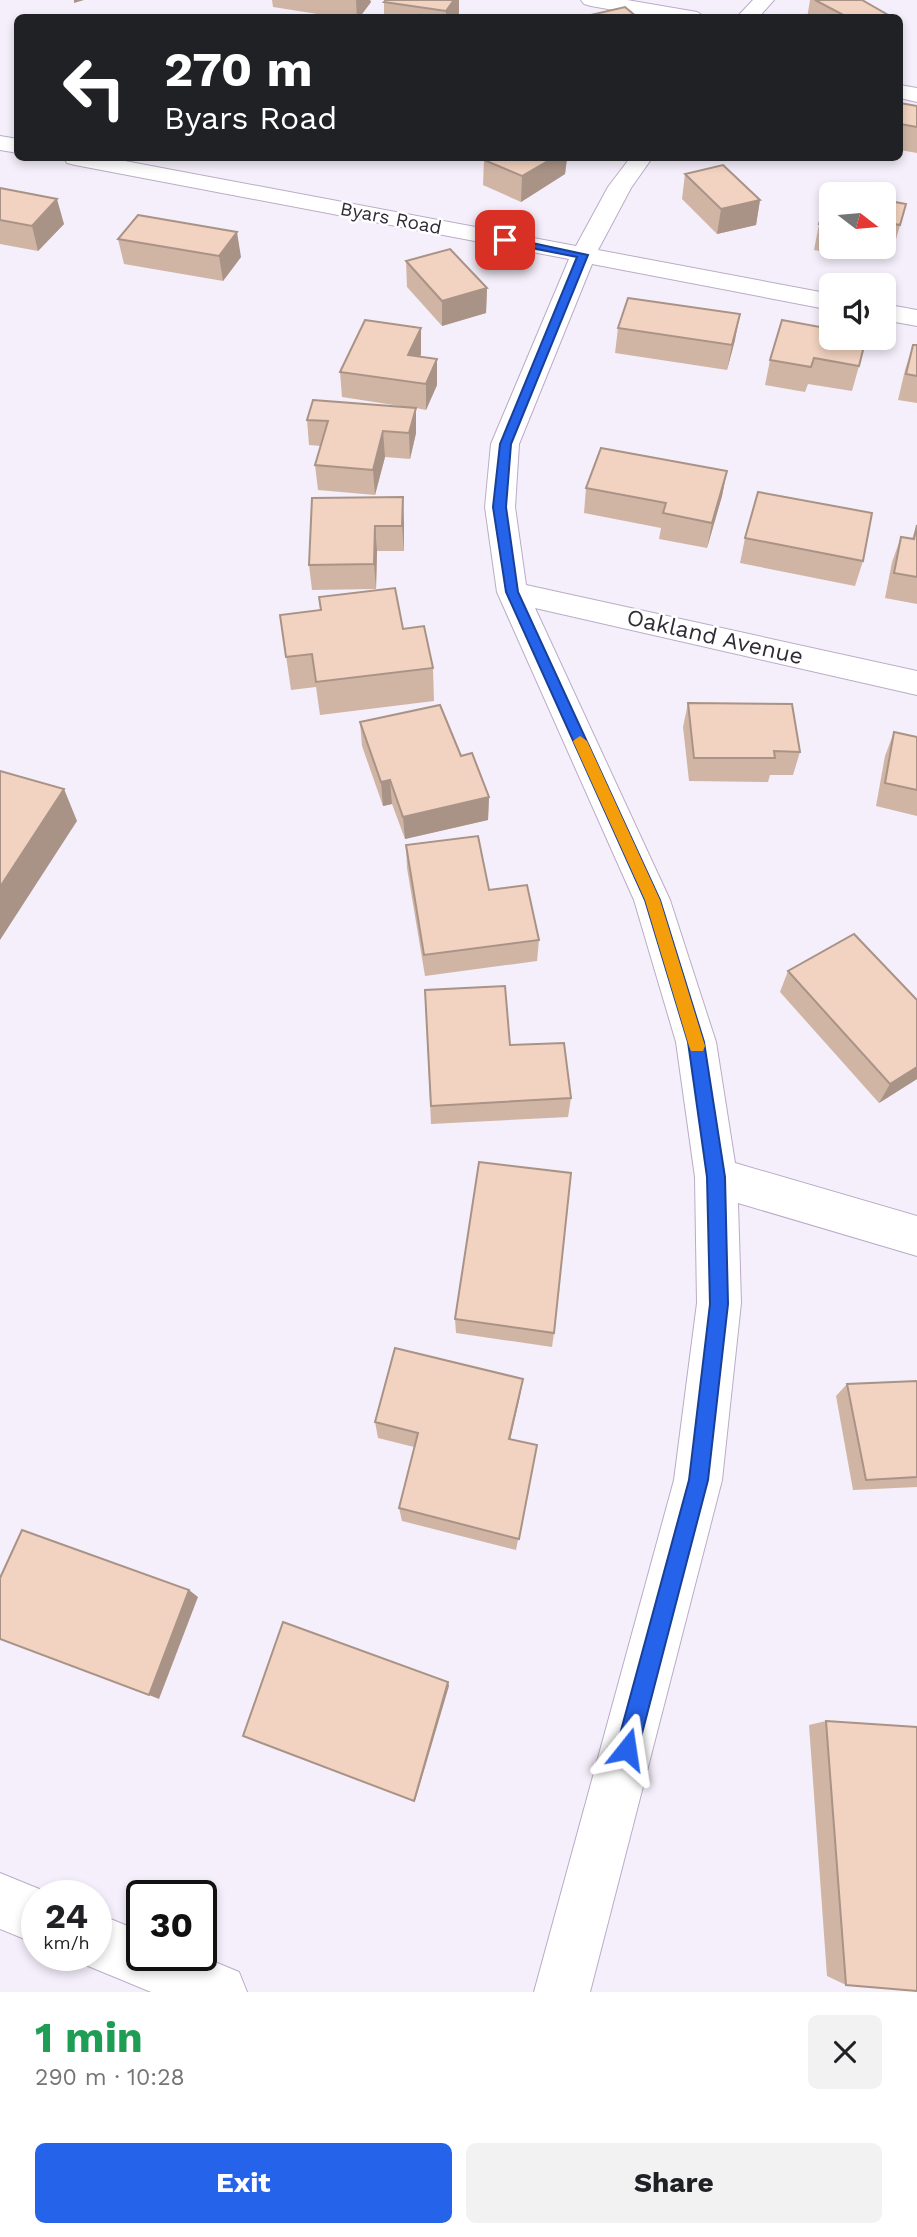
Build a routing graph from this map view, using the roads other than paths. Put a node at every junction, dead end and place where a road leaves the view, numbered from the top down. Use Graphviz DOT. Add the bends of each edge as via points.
graph roads {
  1 [pos="591,0"];
  2 [pos="764,0"];
  3 [pos="673,14"];
  4 [pos="750,14"];
  5 [pos="91,161"];
  6 [pos="639,161"];
  7 [pos="583,255"];
  8 [pos="819,300"];
  9 [pos="896,314"];
  10 [pos="917,318"];
  11 [pos="512,592"];
  12 [pos="917,683"];
  13 [pos="716,1177"];
  14 [pos="917,1236"];
  15 [pos="0,1901"];
  16 [pos="21,1910"];
  17 [pos="112,1948"];
  18 [pos="219,1992"];
  19 [pos="562,1992"];
  1 -- 3 [label="street"];
  2 -- 4 [label="street"];
  5 -- 7 [label="street, Byars Road"];
  6 -- 7 [label="street"];
  7 -- 8 [label="street, Byars Road"];
  7 -- 11 [label="street" via="505,444 499,507"];
  9 -- 10 [label="street"];
  11 -- 12 [label="street, Oakland Avenue"];
  11 -- 13 [label="street" via="653,900 696,1042"];
  13 -- 14 [label="street"];
  13 -- 19 [label="street" via="719,1304 698,1480"];
  15 -- 16 [label="street"];
  17 -- 18 [label="street"];
}
